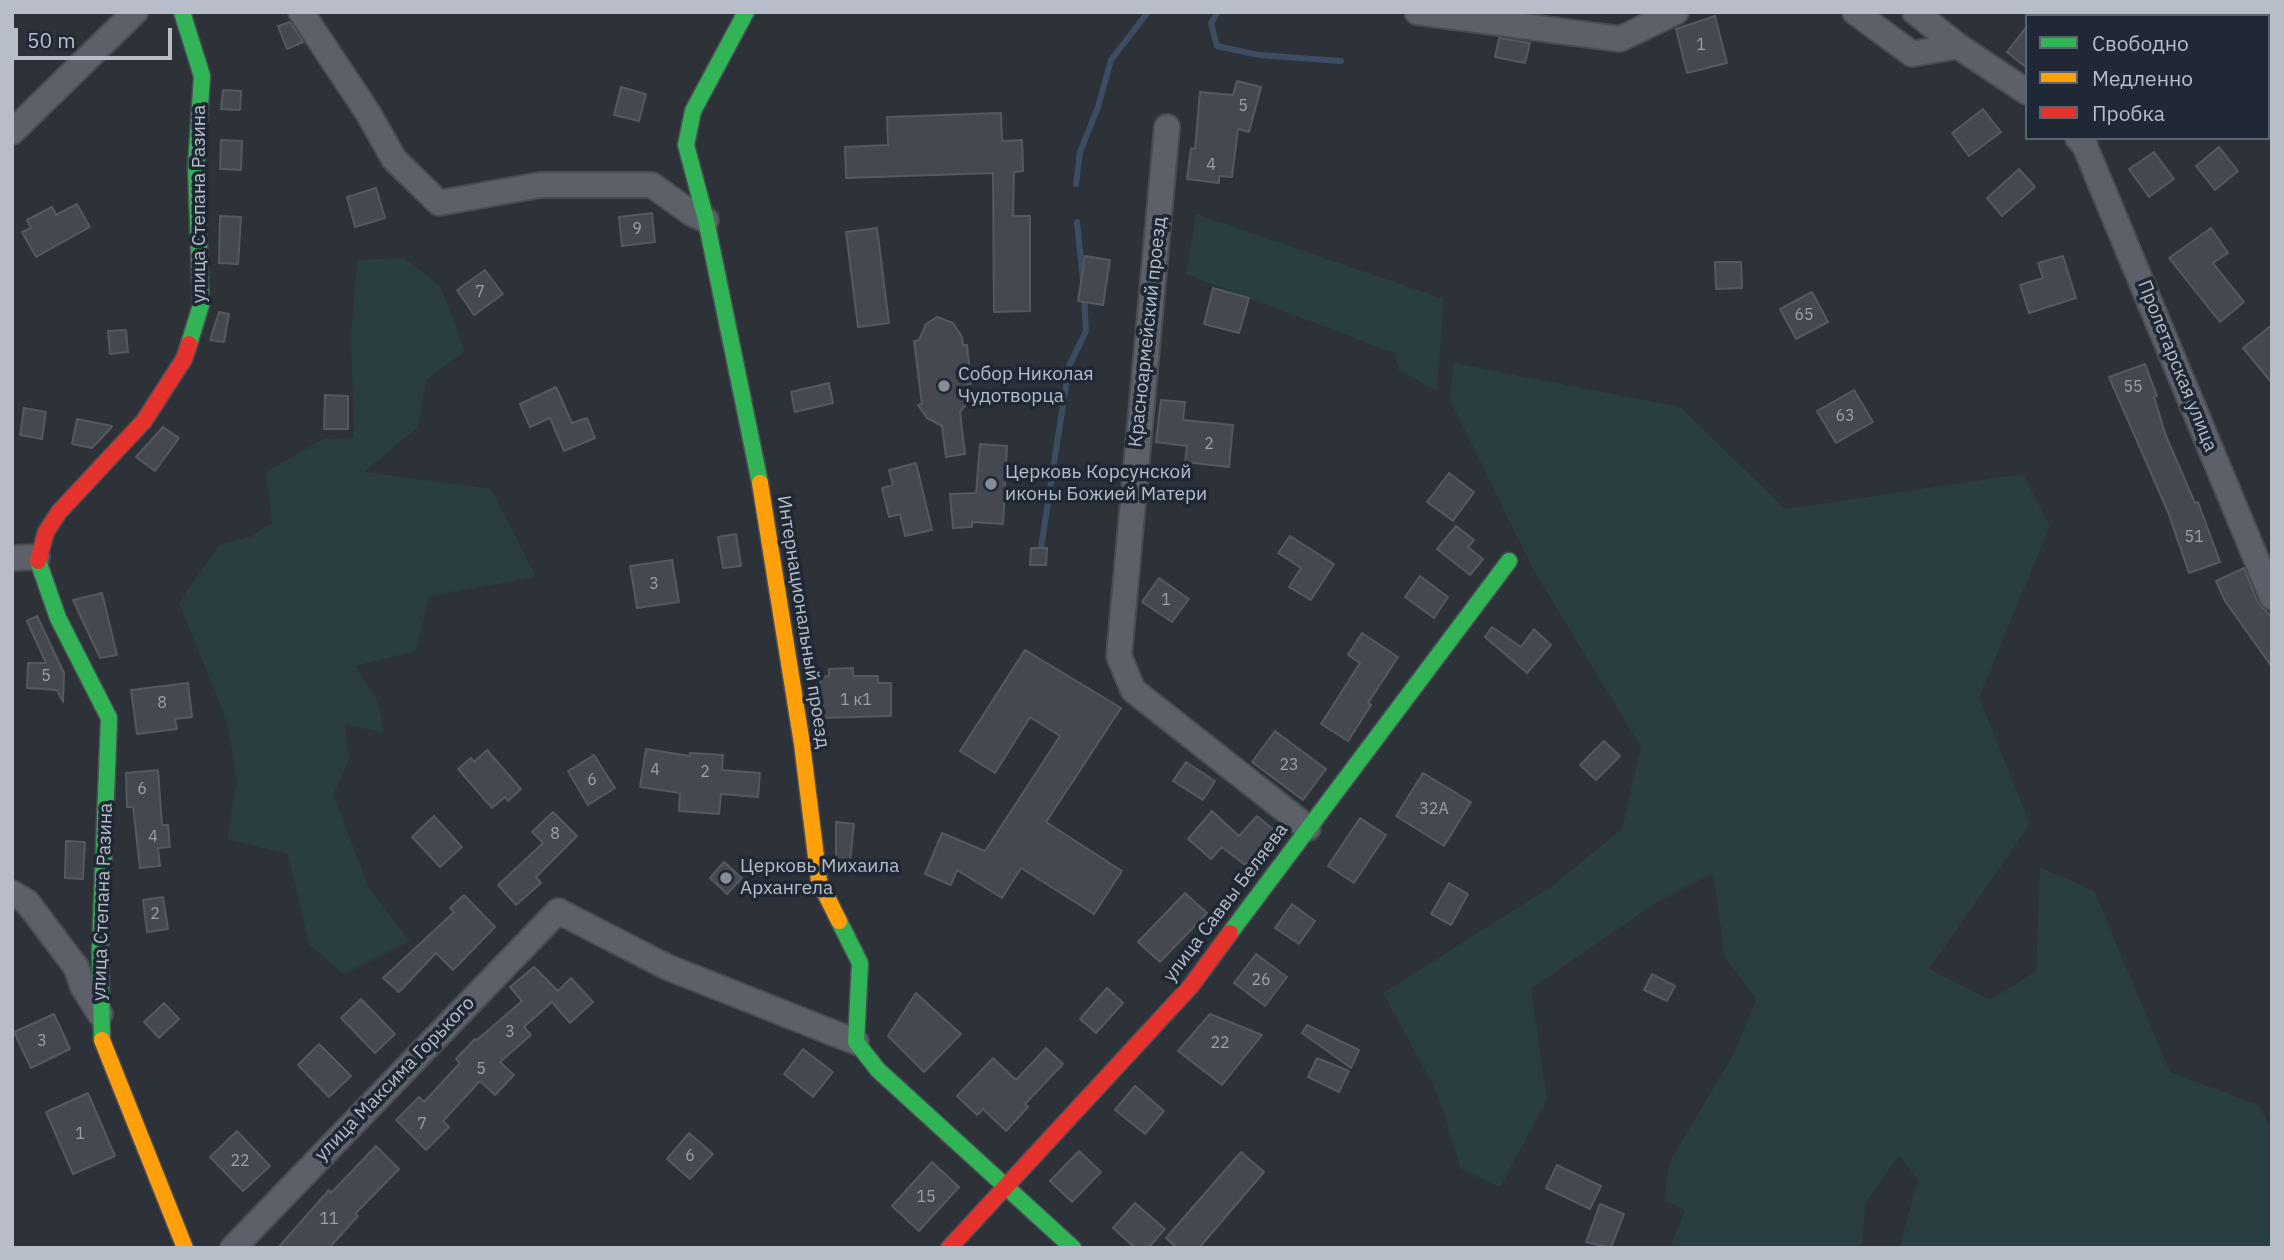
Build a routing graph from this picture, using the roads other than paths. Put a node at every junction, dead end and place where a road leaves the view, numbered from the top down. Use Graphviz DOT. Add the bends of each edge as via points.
graph roads {
  1 [pos="135,12"];
  2 [pos="181,12"];
  3 [pos="301,12"];
  4 [pos="746,12"];
  5 [pos="1417,12"];
  6 [pos="1676,12"];
  7 [pos="1855,12"];
  8 [pos="1915,12"];
  9 [pos="1958,46"];
  10 [pos="2025,91"];
  11 [pos="1167,127"];
  12 [pos="12,132"];
  13 [pos="2079,140"];
  14 [pos="706,220"];
  15 [pos="37,556"];
  16 [pos="12,558"];
  17 [pos="1509,561"];
  18 [pos="2272,597"];
  19 [pos="1308,828"];
  20 [pos="12,894"];
  21 [pos="100,1014"];
  22 [pos="856,1042"];
  23 [pos="1004,1188"];
  24 [pos="185,1248"];
  25 [pos="233,1248"];
  26 [pos="950,1248"];
  27 [pos="1073,1248"];
  1 -- 12 [label="street"];
  2 -- 15 [label="street, улица Степана Разина" via="202,76 196,167 201,305 184,359 150,411 59,512"];
  3 -- 14 [label="street" via="394,159 439,203 540,186 652,186"];
  4 -- 14 [label="street, Интернациональный проезд" via="693,111 686,145"];
  5 -- 6 [label="street" via="1620,39"];
  7 -- 9 [label="street" via="1912,54"];
  8 -- 9 [label="street"];
  9 -- 10 [label="street"];
  11 -- 19 [label="street, Красноармейский проезд" via="1119,656 1133,690"];
  13 -- 18 [label="street, Пролетарская улица"];
  14 -- 22 [label="street, Интернациональный проезд" via="754,444 819,881 860,963"];
  15 -- 16 [label="street"];
  15 -- 21 [label="street, улица Степана Разина" via="58,618 109,718"];
  17 -- 19 [label="street, улица Саввы Беляева"];
  19 -- 23 [label="street, улица Саввы Беляева" via="1191,986"];
  20 -- 21 [label="street" via="27,902 76,967"];
  21 -- 24 [label="street, улица Степана Разина" via="102,1043"];
  22 -- 23 [label="street" via="878,1070"];
  22 -- 25 [label="street, улица Максима Горького" via="667,967 558,911"];
  23 -- 26 [label="street, улица Саввы Беляева"];
  23 -- 27 [label="street"];
}
